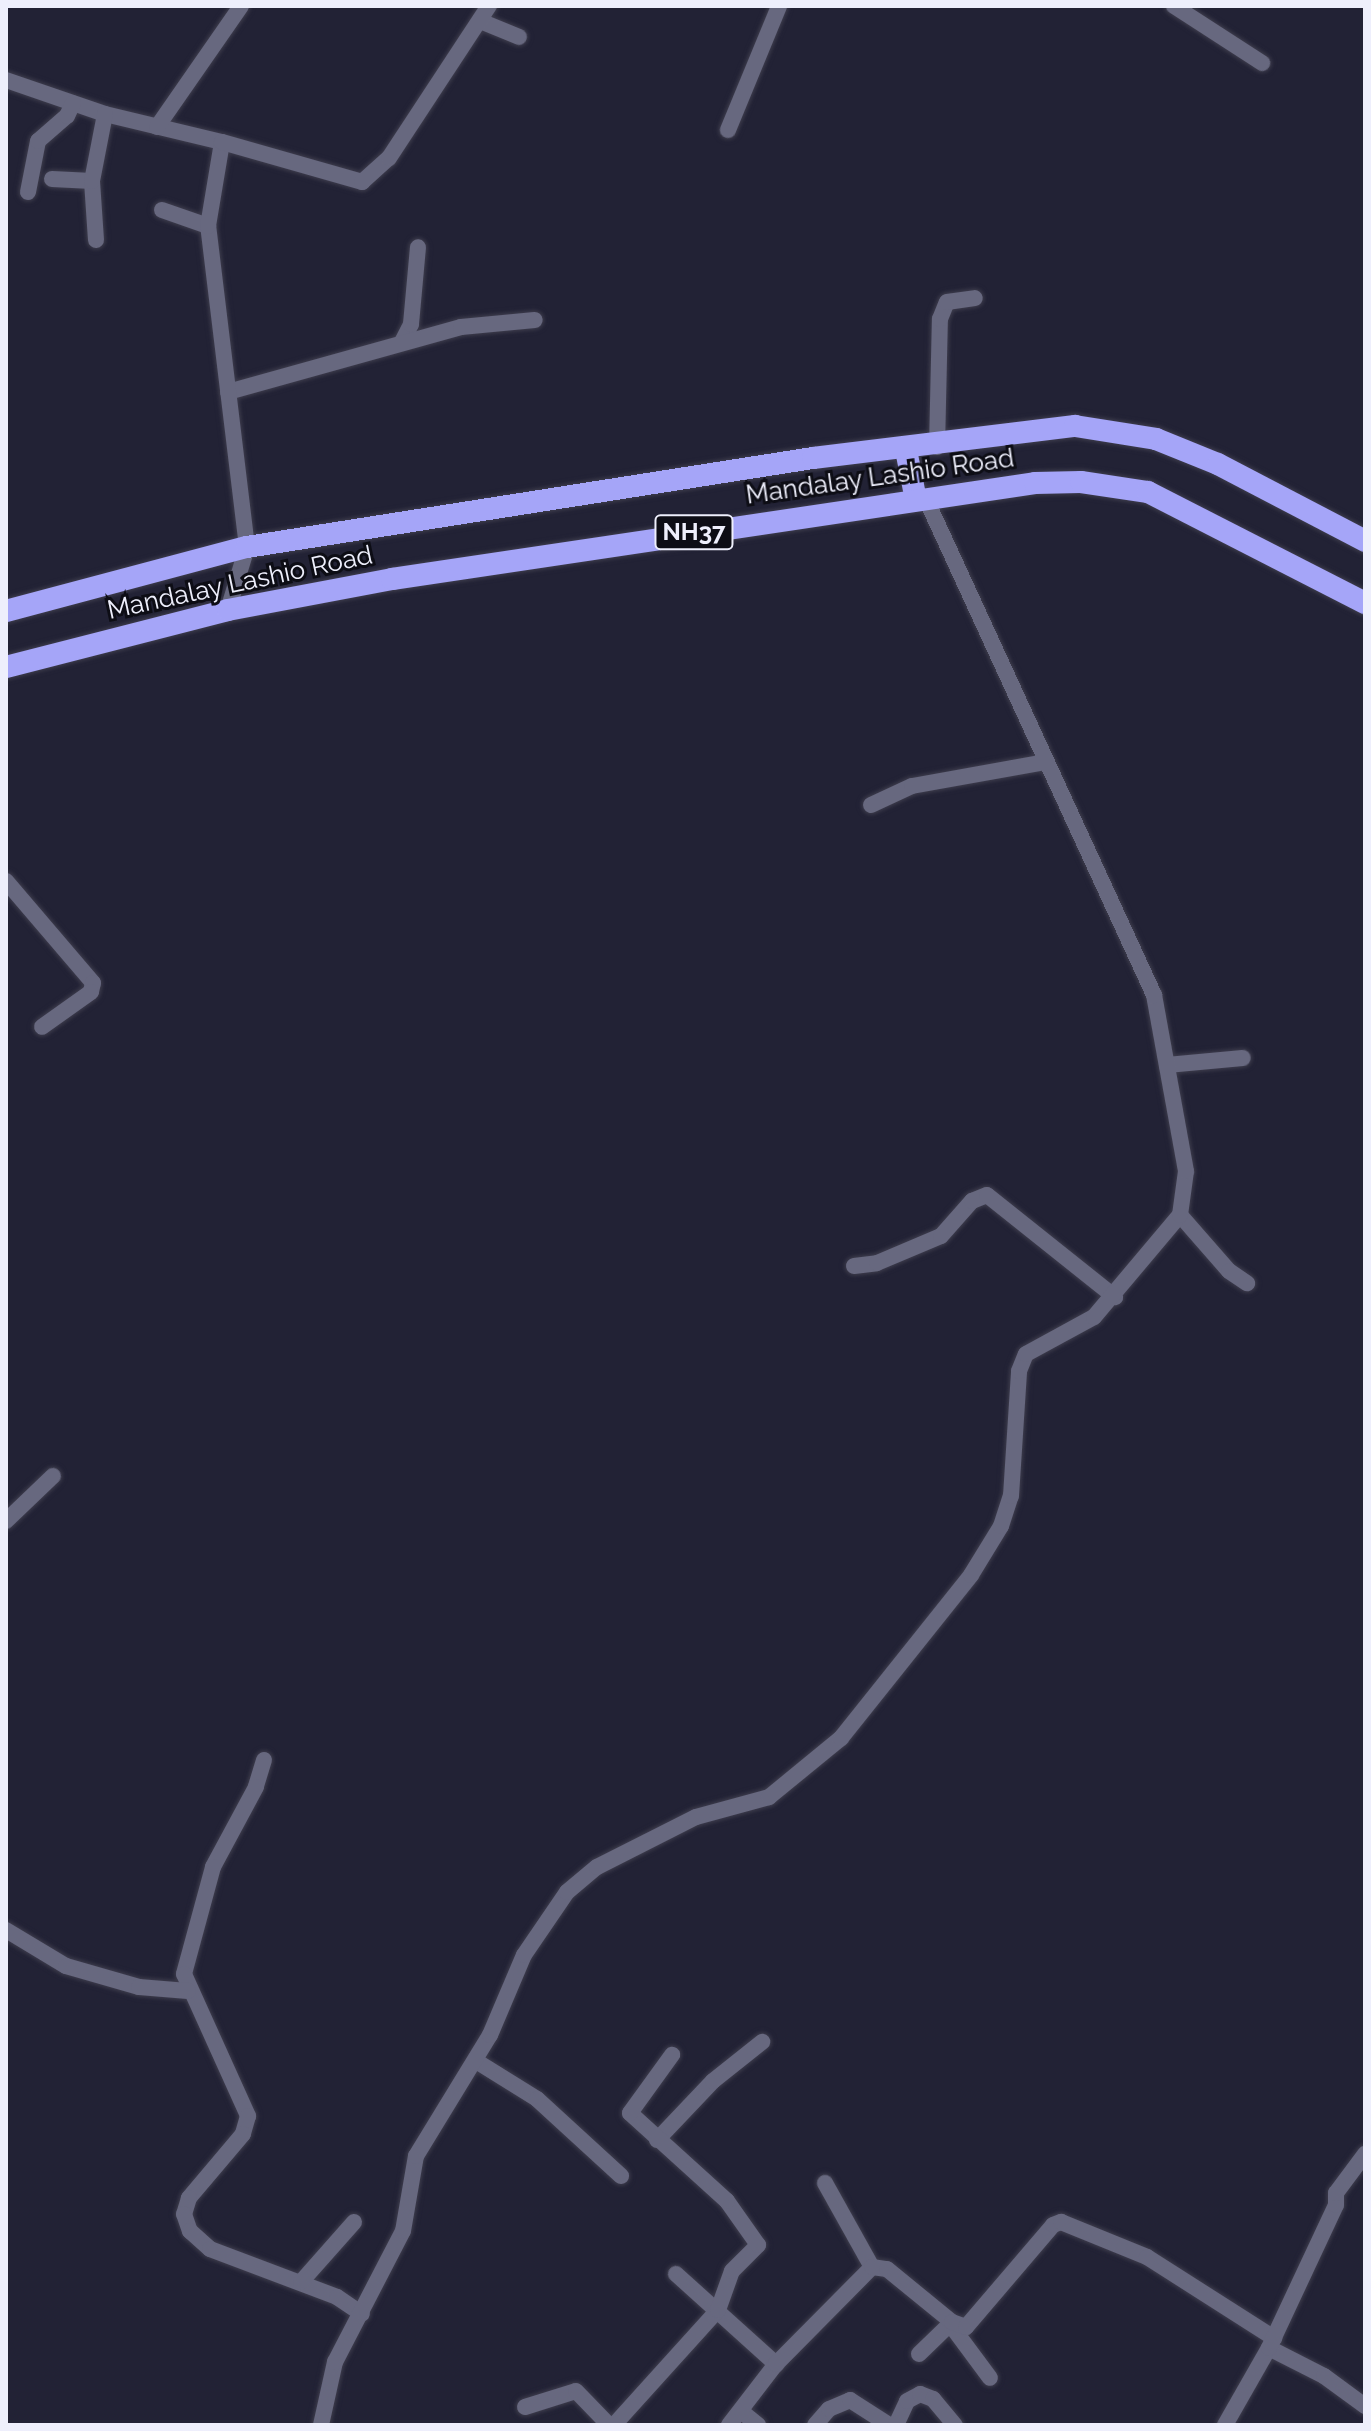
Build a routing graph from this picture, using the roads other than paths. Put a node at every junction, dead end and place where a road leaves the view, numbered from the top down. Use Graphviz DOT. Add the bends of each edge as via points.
graph roads {
  1 [pos="489,6"];
  2 [pos="779,6"];
  3 [pos="1174,6"];
  4 [pos="237,8"];
  5 [pos="480,21"];
  6 [pos="519,37"];
  7 [pos="1262,63"];
  8 [pos="6,80"];
  9 [pos="73,103"];
  10 [pos="105,114"];
  11 [pos="157,127"];
  12 [pos="728,130"];
  13 [pos="222,142"];
  14 [pos="52,179"];
  15 [pos="92,181"];
  16 [pos="28,192"];
  17 [pos="162,210"];
  18 [pos="208,226"];
  19 [pos="96,240"];
  20 [pos="418,247"];
  21 [pos="975,298"];
  22 [pos="535,320"];
  23 [pos="402,342"];
  24 [pos="228,392"];
  25 [pos="937,447"];
  26 [pos="906,450"];
  27 [pos="921,500"];
  28 [pos="1365,541"];
  29 [pos="247,547"];
  30 [pos="1365,603"];
  31 [pos="228,610"];
  32 [pos="6,611"];
  33 [pos="6,667"];
  34 [pos="1045,762"];
  35 [pos="871,805"];
  36 [pos="6,881"];
  37 [pos="42,1027"];
  38 [pos="1243,1058"];
  39 [pos="1167,1065"];
  40 [pos="1180,1215"];
  41 [pos="854,1266"];
  42 [pos="1247,1283"];
  43 [pos="1115,1297"];
  44 [pos="53,1476"];
  45 [pos="6,1521"];
  46 [pos="264,1760"];
  47 [pos="6,1930"];
  48 [pos="188,1991"];
  49 [pos="762,2042"];
  50 [pos="672,2055"];
  51 [pos="476,2061"];
  52 [pos="657,2140"];
  53 [pos="1365,2154"];
  54 [pos="621,2176"];
  55 [pos="825,2183"];
  56 [pos="354,2222"];
  57 [pos="872,2267"];
  58 [pos="676,2274"];
  59 [pos="301,2282"];
  60 [pos="718,2310"];
  61 [pos="362,2314"];
  62 [pos="951,2323"];
  63 [pos="1272,2343"];
  64 [pos="919,2354"];
  65 [pos="776,2364"];
  66 [pos="990,2378"];
  67 [pos="1365,2406"];
  68 [pos="525,2407"];
  69 [pos="742,2412"];
  70 [pos="321,2425"];
  71 [pos="612,2425"];
  72 [pos="729,2425"];
  73 [pos="758,2425"];
  74 [pos="815,2425"];
  75 [pos="889,2425"];
  76 [pos="896,2425"];
  77 [pos="955,2425"];
  78 [pos="1225,2425"];
  1 -- 5 [label="street"];
  2 -- 12 [label="street"];
  3 -- 7 [label="street"];
  4 -- 11 [label="street"];
  5 -- 6 [label="street"];
  5 -- 13 [label="street" via="389,158 362,182"];
  8 -- 9 [label="street"];
  9 -- 10 [label="street"];
  9 -- 16 [label="street" via="67,116 38,141"];
  10 -- 11 [label="street"];
  10 -- 15 [label="street"];
  11 -- 13 [label="street"];
  13 -- 18 [label="street"];
  14 -- 15 [label="street"];
  15 -- 19 [label="street"];
  17 -- 18 [label="street"];
  18 -- 24 [label="street"];
  20 -- 23 [label="street" via="411,324"];
  21 -- 25 [label="street" via="947,302 940,319"];
  22 -- 23 [label="street" via="461,327"];
  23 -- 24 [label="street"];
  24 -- 29 [label="street"];
  25 -- 26 [label="highway, Mandalay Lashio Road / NH37"];
  25 -- 28 [label="highway, Mandalay Lashio Road / NH37" via="1075,426 1143,436 1218,464"];
  26 -- 27 [label="highway"];
  26 -- 29 [label="highway, Mandalay Lashio Road / NH37" via="813,458"];
  27 -- 30 [label="highway, Mandalay Lashio Road / NH37" via="1035,483 1120,485 1176,503"];
  27 -- 31 [label="highway, Mandalay Lashio Road / NH37" via="600,545"];
  27 -- 34 [label="street"];
  29 -- 31 [label="street"];
  29 -- 32 [label="highway, Mandalay Lashio Road / NH37"];
  31 -- 33 [label="highway, Mandalay Lashio Road / NH37"];
  34 -- 35 [label="street" via="912,786"];
  34 -- 39 [label="street" via="1154,995"];
  36 -- 37 [label="street" via="93,983 91,992"];
  38 -- 39 [label="street"];
  39 -- 40 [label="street" via="1186,1171"];
  40 -- 42 [label="street" via="1220,1262"];
  40 -- 43 [label="street"];
  41 -- 43 [label="street" via="877,1263 941,1236 972,1201 987,1195"];
  43 -- 51 [label="street" via="1080,1328 1026,1354 1019,1371 1011,1496 1001,1526 971,1575 860,1716 769,1797 696,1817 579,1879 524,1955"];
  44 -- 45 [label="street"];
  46 -- 48 [label="street" via="256,1787 209,1879 188,1949"];
  47 -- 48 [label="street" via="66,1966 139,1987"];
  48 -- 59 [label="street" via="248,2116 228,2157 185,2205 190,2231 210,2249"];
  49 -- 52 [label="street" via="713,2081"];
  50 -- 52 [label="street" via="630,2113"];
  51 -- 54 [label="street" via="537,2099"];
  51 -- 61 [label="street" via="416,2156 403,2231"];
  52 -- 60 [label="street" via="727,2201 758,2245 732,2271"];
  53 -- 63 [label="street" via="1336,2193 1336,2205"];
  55 -- 57 [label="street"];
  56 -- 59 [label="street"];
  57 -- 62 [label="street" via="887,2269"];
  57 -- 65 [label="street"];
  58 -- 60 [label="street"];
  59 -- 61 [label="street"];
  60 -- 65 [label="street"];
  60 -- 71 [label="street"];
  61 -- 70 [label="street" via="335,2362"];
  62 -- 63 [label="street" via="966,2327 1061,2222 1147,2257"];
  62 -- 64 [label="street"];
  62 -- 66 [label="street"];
  63 -- 67 [label="street"];
  63 -- 78 [label="street"];
  65 -- 69 [label="street"];
  68 -- 71 [label="street" via="576,2391"];
  69 -- 72 [label="street"];
  69 -- 73 [label="street"];
  74 -- 75 [label="street" via="829,2409 850,2400"];
  76 -- 77 [label="street" via="907,2401 920,2394 930,2396"];
}
